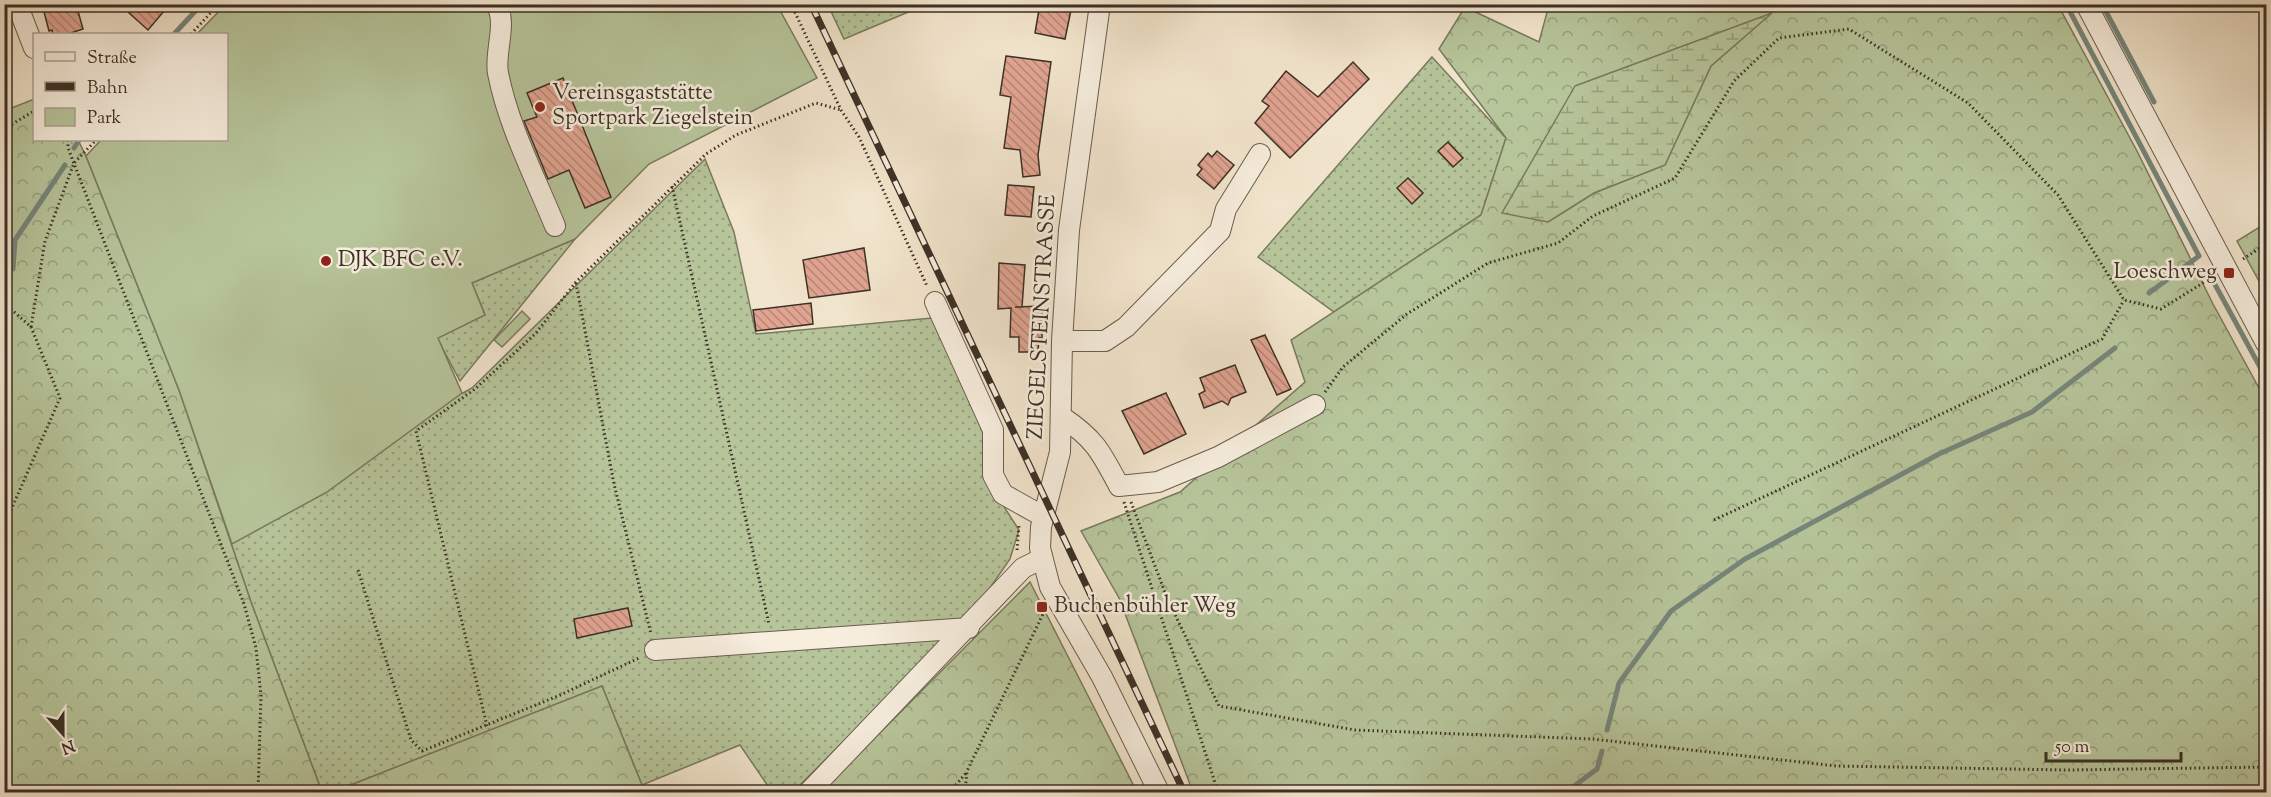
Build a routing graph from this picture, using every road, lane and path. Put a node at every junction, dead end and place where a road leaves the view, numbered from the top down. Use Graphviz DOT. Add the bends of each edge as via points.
graph roads {
  1 [pos="17,4"];
  2 [pos="219,4"];
  3 [pos="496,4"];
  4 [pos="791,4"];
  5 [pos="1100,4"];
  6 [pos="2086,4"];
  7 [pos="192,33"];
  8 [pos="33,45"];
  9 [pos="842,110"];
  10 [pos="33,112"];
  11 [pos="4,129"];
  12 [pos="68,141"];
  13 [pos="95,141"];
  14 [pos="1260,154"];
  15 [pos="74,163"];
  16 [pos="672,186"];
  17 [pos="555,226"];
  18 [pos="2266,244"];
  19 [pos="2227,269"];
  20 [pos="576,282"];
  21 [pos="2124,300"];
  22 [pos="935,302"];
  23 [pos="4,303"];
  24 [pos="31,327"];
  25 [pos="1062,341"];
  26 [pos="2266,343"];
  27 [pos="1315,405"];
  28 [pos="1062,417"];
  29 [pos="1122,486"];
  30 [pos="1017,501"];
  31 [pos="1044,517"];
  32 [pos="1714,520"];
  33 [pos="4,526"];
  34 [pos="1041,559"];
  35 [pos="1023,568"];
  36 [pos="358,570"];
  37 [pos="1167,598"];
  38 [pos="1158,602"];
  39 [pos="1047,607"];
  40 [pos="969,628"];
  41 [pos="773,642"];
  42 [pos="655,650"];
  43 [pos="487,726"];
  44 [pos="2266,766"];
  45 [pos="967,771"];
  46 [pos="258,792"];
  47 [pos="809,792"];
  48 [pos="950,792"];
  49 [pos="965,792"];
  50 [pos="1160,792"];
  51 [pos="1218,792"];
  1 -- 8 [label="street"];
  2 -- 7 [label="path"];
  3 -- 17 [label="street" via="500,24 496,63 501,91"];
  4 -- 9 [label="path"];
  5 -- 25 [label="street, ZIEGELSTEINSTRASSE" via="1074,184"];
  6 -- 19 [label="street"];
  9 -- 16 [label="path" via="816,103 736,135 705,154"];
  9 -- 22 [label="path" via="859,137"];
  10 -- 11 [label="path"];
  12 -- 15 [label="path"];
  13 -- 15 [label="path"];
  14 -- 25 [label="street" via="1226,209 1220,231 1126,327 1105,341"];
  15 -- 24 [label="path" via="45,241"];
  15 -- 46 [label="path" via="244,604 256,648 261,696"];
  16 -- 20 [label="path"];
  16 -- 41 [label="path"];
  18 -- 19 [label="path"];
  19 -- 21 [label="path" via="2161,309"];
  19 -- 26 [label="street"];
  20 -- 42 [label="path" via="614,484"];
  20 -- 43 [label="path" via="536,333 475,389 416,431"];
  21 -- 27 [label="path" via="2058,195 1968,103 1849,29 1802,35 1779,38 1734,81 1676,178 1593,216 1558,243 1488,263 1407,314 1343,367"];
  21 -- 32 [label="path" via="2103,339"];
  22 -- 30 [label="street" via="993,430 993,475 1003,494"];
  23 -- 24 [label="path"];
  24 -- 33 [label="path" via="60,398"];
  25 -- 28 [label="street, ZIEGELSTEINSTRASSE"];
  27 -- 29 [label="street" via="1208,461 1158,482"];
  28 -- 29 [label="street" via="1086,433"];
  28 -- 31 [label="street, ZIEGELSTEINSTRASSE" via="1058,465"];
  29 -- 37 [label="path"];
  29 -- 38 [label="path"];
  30 -- 31 [label="street"];
  30 -- 35 [label="path" via="1017,554"];
  31 -- 34 [label="street, ZIEGELSTEINSTRASSE"];
  34 -- 35 [label="street"];
  34 -- 50 [label="street" via="1056,601 1102,677"];
  35 -- 40 [label="street"];
  36 -- 43 [label="path" via="411,740 422,751"];
  37 -- 38 [label="path"];
  37 -- 44 [label="path" via="1220,706 1355,730 1592,739 1836,766 2068,770"];
  38 -- 51 [label="path"];
  39 -- 45 [label="path"];
  40 -- 41 [label="street"];
  40 -- 47 [label="street"];
  41 -- 42 [label="street"];
  42 -- 43 [label="path"];
  45 -- 48 [label="path"];
  45 -- 49 [label="path"];
}
